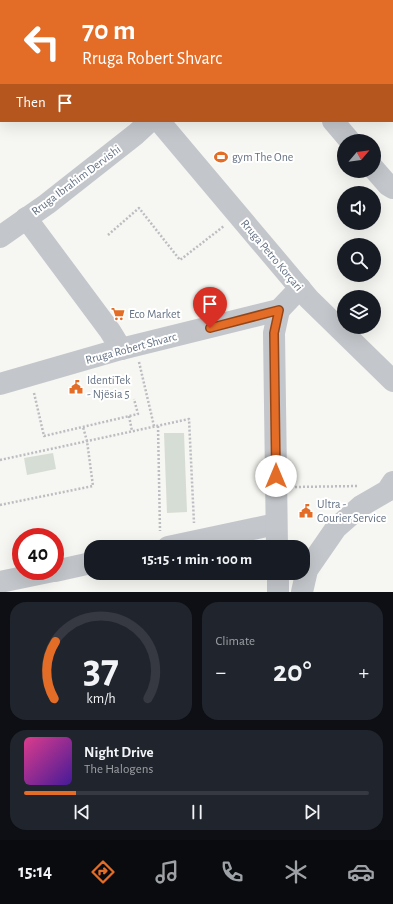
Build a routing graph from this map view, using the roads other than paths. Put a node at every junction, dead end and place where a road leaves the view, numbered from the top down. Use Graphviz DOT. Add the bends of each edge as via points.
graph roads {
  1 [pos="149,122"];
  2 [pos="160,122"];
  3 [pos="334,122"];
  4 [pos="344,134"];
  5 [pos="381,177"];
  6 [pos="393,188"];
  7 [pos="26,218"];
  8 [pos="0,237"];
  9 [pos="300,288"];
  10 [pos="279,310"];
  11 [pos="128,348"];
  12 [pos="393,381"];
  13 [pos="0,384"];
  14 [pos="393,482"];
  15 [pos="276,524"];
  16 [pos="164,539"];
  17 [pos="277,540"];
  18 [pos="84,565"];
  19 [pos="64,569"];
  20 [pos="12,580"];
  21 [pos="278,580"];
  22 [pos="0,582"];
  23 [pos="278,592"];
  24 [pos="302,592"];
  1 -- 7 [label="street, Rruga Ibrahim Dervishi"];
  2 -- 9 [label="street, Rruga Petro Korçari"];
  3 -- 4 [label="street"];
  5 -- 6 [label="street"];
  7 -- 8 [label="street, Rruga Ibrahim Dervishi"];
  7 -- 11 [label="street" via="110,331"];
  9 -- 10 [label="street"];
  9 -- 12 [label="street, Rruga Petro Korçari"];
  10 -- 11 [label="street, Rruga Robert Shvarc"];
  10 -- 15 [label="street" via="274,333"];
  11 -- 13 [label="street, Rruga Robert Shvarc"];
  14 -- 24 [label="street" via="387,491 361,506 336,528 307,570"];
  15 -- 16 [label="street" via="195,541"];
  15 -- 17 [label="street"];
  18 -- 19 [label="street"];
  20 -- 22 [label="street"];
  21 -- 23 [label="street"];
}
